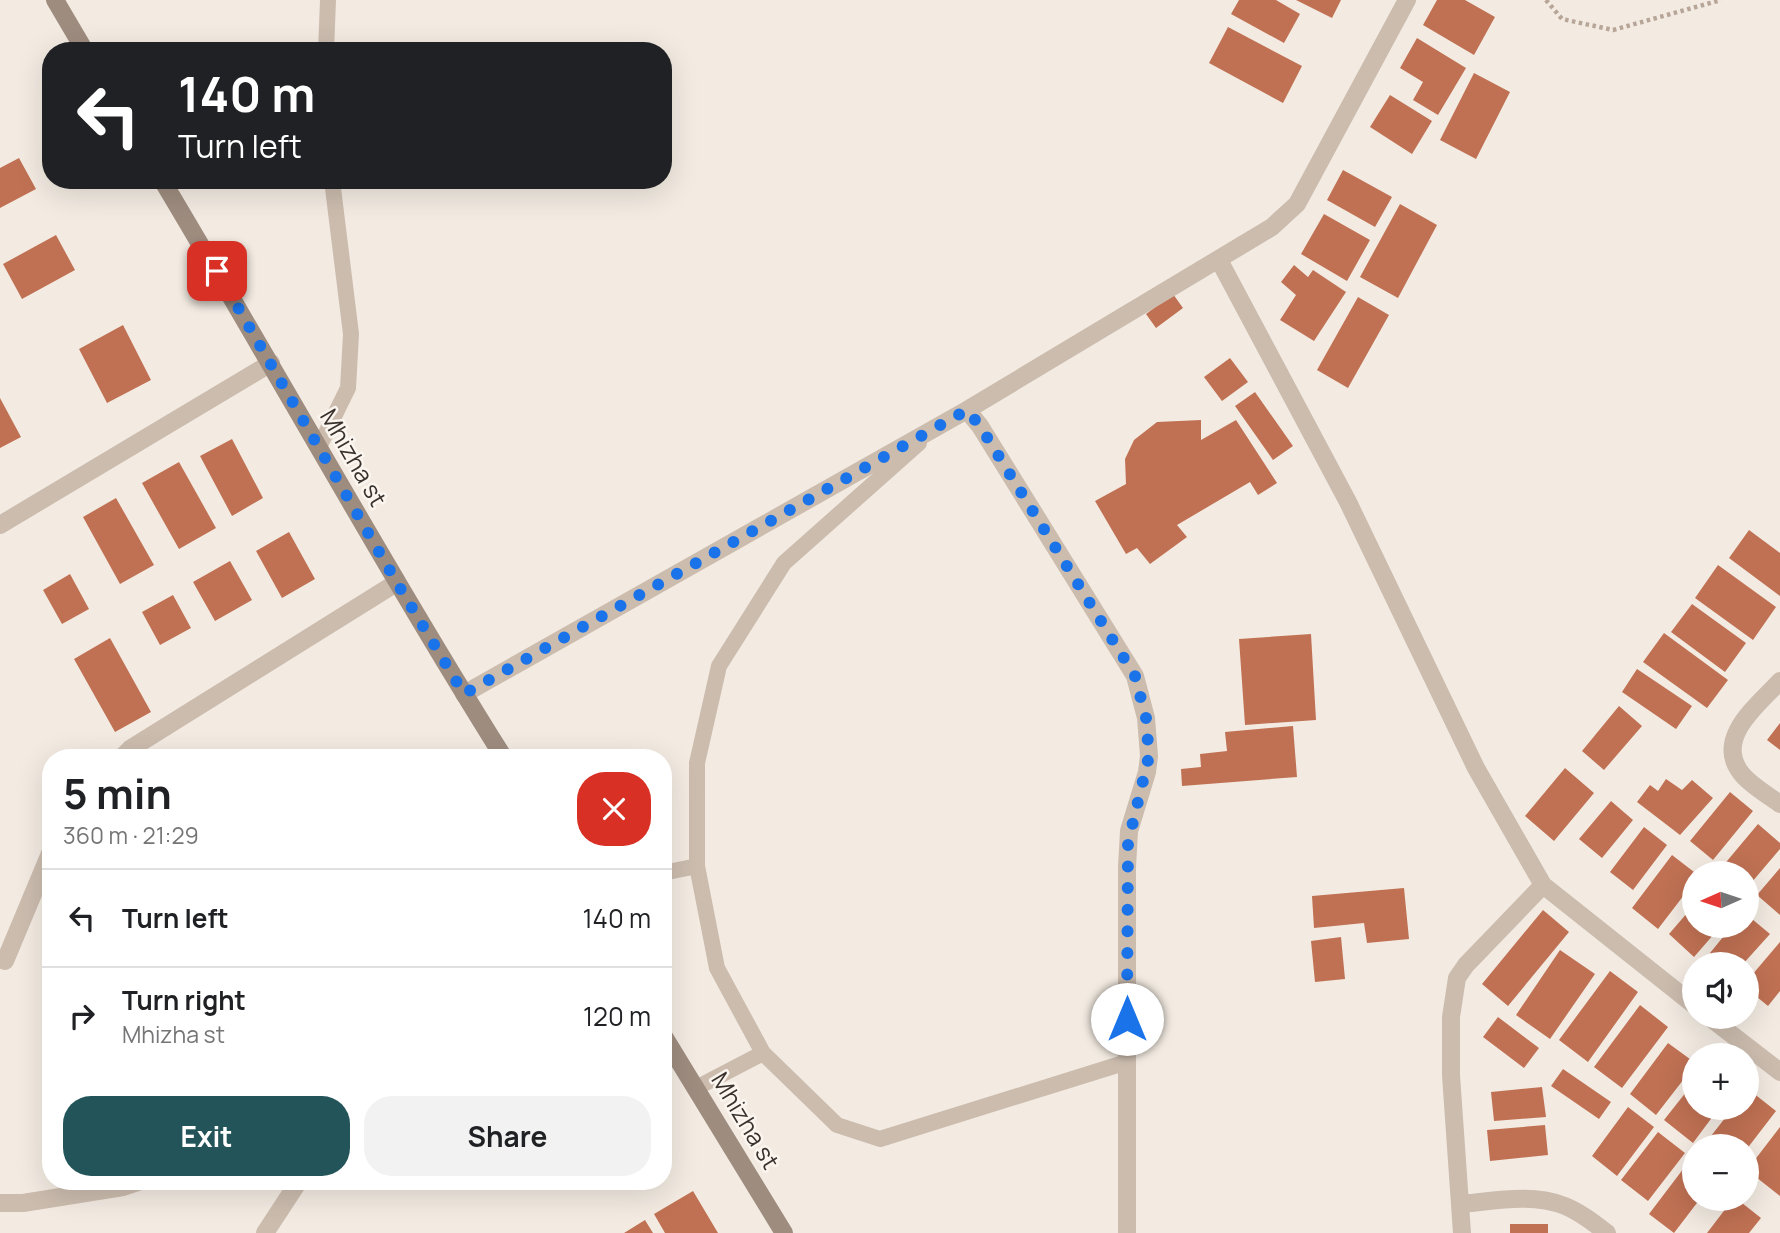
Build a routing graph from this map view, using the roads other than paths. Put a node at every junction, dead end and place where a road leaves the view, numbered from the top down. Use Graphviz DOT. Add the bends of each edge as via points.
graph roads {
  1 [pos="55,0"];
  2 [pos="328,0"];
  3 [pos="1407,0"];
  4 [pos="80,42"];
  5 [pos="326,42"];
  6 [pos="167,189"];
  7 [pos="333,189"];
  8 [pos="1219,260"];
  9 [pos="271,363"];
  10 [pos="967,410"];
  11 [pos="937,427"];
  12 [pos="319,447"];
  13 [pos="0,525"];
  14 [pos="397,583"];
  15 [pos="1780,681"];
  16 [pos="464,694"];
  17 [pos="130,749"];
  18 [pos="498,749"];
  19 [pos="1780,804"];
  20 [pos="697,866"];
  21 [pos="672,871"];
  22 [pos="42,873"];
  23 [pos="1543,885"];
  24 [pos="5,961"];
  25 [pos="1682,995"];
  26 [pos="1724,1029"];
  27 [pos="672,1049"];
  28 [pos="762,1053"];
  29 [pos="1127,1062"];
  30 [pos="1780,1072"];
  31 [pos="696,1088"];
  32 [pos="99,1190"];
  33 [pos="293,1190"];
  34 [pos="0,1203"];
  35 [pos="1460,1204"];
  36 [pos="265,1233"];
  37 [pos="784,1233"];
  38 [pos="1127,1233"];
  39 [pos="1462,1233"];
  40 [pos="1607,1233"];
  1 -- 4 [label="street"];
  2 -- 5 [label="lane"];
  3 -- 8 [label="street" via="1297,204 1272,227"];
  6 -- 9 [label="street, Mhizha st"];
  7 -- 12 [label="lane" via="351,334 348,388"];
  8 -- 10 [label="street"];
  8 -- 23 [label="street" via="1348,502 1476,768"];
  9 -- 12 [label="street, Mhizha st"];
  9 -- 13 [label="street"];
  10 -- 11 [label="street"];
  10 -- 29 [label="street" via="1135,676 1146,718 1147,772 1128,843"];
  11 -- 16 [label="street"];
  11 -- 20 [label="lane" via="784,563 719,666 698,763"];
  12 -- 14 [label="street, Mhizha st"];
  14 -- 16 [label="street, Mhizha st"];
  14 -- 17 [label="street"];
  15 -- 19 [label="street" via="1734,733 1731,748 1741,774"];
  16 -- 18 [label="street, Mhizha st"];
  20 -- 21 [label="lane"];
  20 -- 28 [label="lane" via="717,968"];
  22 -- 24 [label="street"];
  23 -- 25 [label="street"];
  23 -- 35 [label="street" via="1466,965 1454,989 1451,1075"];
  26 -- 30 [label="street"];
  27 -- 31 [label="street, Mhizha st"];
  28 -- 29 [label="lane" via="837,1125 880,1139"];
  28 -- 31 [label="lane"];
  29 -- 38 [label="street"];
  31 -- 37 [label="street, Mhizha st"];
  32 -- 34 [label="street"];
  33 -- 36 [label="street"];
  35 -- 39 [label="street"];
  35 -- 40 [label="street" via="1546,1200 1579,1213"];
}
